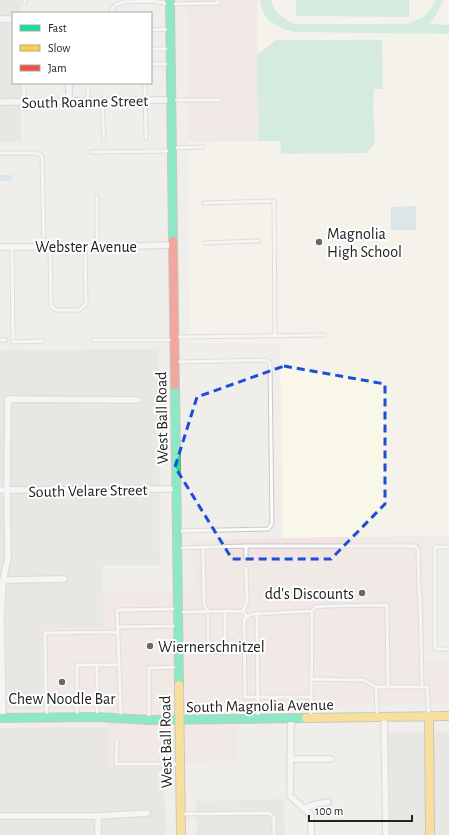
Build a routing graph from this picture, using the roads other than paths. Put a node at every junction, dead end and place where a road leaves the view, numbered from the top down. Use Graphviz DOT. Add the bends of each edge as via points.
graph roads {
  1 [pos="218,0"];
  2 [pos="170,2"];
  3 [pos="111,12"];
  4 [pos="0,19"];
  5 [pos="12,19"];
  6 [pos="170,29"];
  7 [pos="152,30"];
  8 [pos="152,49"];
  9 [pos="170,49"];
  10 [pos="152,64"];
  11 [pos="170,64"];
  12 [pos="24,84"];
  13 [pos="69,84"];
  14 [pos="88,84"];
  15 [pos="145,84"];
  16 [pos="102,100"];
  17 [pos="145,100"];
  18 [pos="171,100"];
  19 [pos="220,100"];
  20 [pos="88,101"];
  21 [pos="0,102"];
  22 [pos="24,102"];
  23 [pos="69,102"];
  24 [pos="104,139"];
  25 [pos="146,139"];
  26 [pos="202,147"];
  27 [pos="171,149"];
  28 [pos="91,152"];
  29 [pos="0,153"];
  30 [pos="97,197"];
  31 [pos="204,203"];
  32 [pos="259,241"];
  33 [pos="205,242"];
  34 [pos="173,245"];
  35 [pos="0,247"];
  36 [pos="12,247"];
  37 [pos="47,247"];
  38 [pos="85,247"];
  39 [pos="97,247"];
  40 [pos="324,335"];
  41 [pos="275,336"];
  42 [pos="174,338"];
  43 [pos="0,340"];
  44 [pos="6,340"];
  45 [pos="93,340"];
  46 [pos="43,341"];
  47 [pos="174,362"];
  48 [pos="139,400"];
  49 [pos="176,489"];
  50 [pos="0,490"];
  51 [pos="7,490"];
  52 [pos="176,531"];
  53 [pos="246,546"];
  54 [pos="203,547"];
  55 [pos="449,547"];
  56 [pos="176,548"];
  57 [pos="246,558"];
  58 [pos="246,568"];
  59 [pos="64,579"];
  60 [pos="3,580"];
  61 [pos="177,610"];
  62 [pos="208,611"];
  63 [pos="225,611"];
  64 [pos="243,611"];
  65 [pos="312,611"];
  66 [pos="257,613"];
  67 [pos="247,617"];
  68 [pos="178,626"];
  69 [pos="117,627"];
  70 [pos="117,632"];
  71 [pos="449,649"];
  72 [pos="97,665"];
  73 [pos="119,665"];
  74 [pos="1,667"];
  75 [pos="178,667"];
  76 [pos="312,679"];
  77 [pos="376,687"];
  78 [pos="388,687"];
  79 [pos="422,687"];
  80 [pos="258,697"];
  81 [pos="312,697"];
  82 [pos="429,716"];
  83 [pos="449,716"];
  84 [pos="47,717"];
  85 [pos="77,717"];
  86 [pos="97,717"];
  87 [pos="380,717"];
  88 [pos="1,718"];
  89 [pos="121,718"];
  90 [pos="258,718"];
  91 [pos="291,718"];
  92 [pos="312,718"];
  93 [pos="150,720"];
  94 [pos="179,720"];
  95 [pos="117,740"];
  96 [pos="290,759"];
  97 [pos="331,759"];
  98 [pos="180,764"];
  99 [pos="328,802"];
  100 [pos="304,809"];
  101 [pos="147,813"];
  102 [pos="181,814"];
  103 [pos="0,816"];
  104 [pos="98,816"];
  105 [pos="98,835"];
  106 [pos="181,835"];
  107 [pos="274,835"];
  108 [pos="311,835"];
  109 [pos="386,835"];
  110 [pos="430,835"];
  1 -- 2 [label="lane" via="218,3"];
  2 -- 3 [label="lane" via="123,2 115,6"];
  2 -- 6 [label="main road, West Ball Road"];
  4 -- 5 [label="street"];
  6 -- 7 [label="lane"];
  6 -- 9 [label="main road, West Ball Road"];
  8 -- 9 [label="lane"];
  9 -- 11 [label="main road, West Ball Road"];
  10 -- 11 [label="lane"];
  11 -- 18 [label="main road, West Ball Road"];
  12 -- 22 [label="lane"];
  13 -- 23 [label="street"];
  14 -- 20 [label="lane"];
  15 -- 17 [label="lane"];
  16 -- 17 [label="street, South Roanne Street"];
  16 -- 20 [label="street, South Roanne Street"];
  16 -- 24 [label="lane"];
  17 -- 18 [label="street, South Roanne Street"];
  17 -- 25 [label="lane"];
  18 -- 19 [label="lane"];
  18 -- 27 [label="main road, West Ball Road"];
  20 -- 23 [label="street, South Roanne Street"];
  21 -- 22 [label="street, South Roanne Street"];
  22 -- 23 [label="street, South Roanne Street"];
  26 -- 27 [label="lane"];
  27 -- 28 [label="lane"];
  27 -- 34 [label="main road, West Ball Road"];
  29 -- 37 [label="lane" via="37,153 42,156"];
  30 -- 39 [label="lane"];
  31 -- 41 [label="lane" via="274,201"];
  32 -- 33 [label="lane"];
  34 -- 39 [label="street, Webster Avenue"];
  34 -- 42 [label="main road, West Ball Road"];
  35 -- 36 [label="street, Webster Avenue"];
  36 -- 37 [label="street, Webster Avenue"];
  36 -- 46 [label="lane" via="13,342"];
  37 -- 38 [label="street, Webster Avenue"];
  37 -- 38 [label="lane" via="51,306 56,310 79,310 86,304"];
  38 -- 39 [label="street, Webster Avenue"];
  40 -- 41 [label="lane"];
  41 -- 42 [label="lane"];
  42 -- 45 [label="lane"];
  42 -- 47 [label="main road, West Ball Road"];
  43 -- 44 [label="lane"];
  47 -- 49 [label="main road, West Ball Road"];
  47 -- 52 [label="lane" via="266,360 270,363 272,524 268,529"];
  48 -- 51 [label="street" via="8,399"];
  49 -- 51 [label="street, South Velare Street"];
  49 -- 52 [label="main road, West Ball Road"];
  50 -- 51 [label="street, South Velare Street"];
  51 -- 60 [label="street" via="8,558"];
  52 -- 56 [label="main road, West Ball Road"];
  53 -- 54 [label="lane"];
  53 -- 57 [label="lane"];
  53 -- 79 [label="lane" via="415,546 418,549"];
  54 -- 56 [label="lane"];
  54 -- 62 [label="lane" via="204,605"];
  55 -- 71 [label="lane" via="435,547 435,649"];
  56 -- 61 [label="main road, West Ball Road"];
  58 -- 64 [label="lane" via="247,602"];
  59 -- 60 [label="street"];
  60 -- 74 [label="street"];
  61 -- 62 [label="lane"];
  61 -- 68 [label="main road, West Ball Road"];
  61 -- 69 [label="lane" via="117,610"];
  62 -- 63 [label="lane"];
  62 -- 63 [label="lane" via="208,652 225,652"];
  63 -- 64 [label="lane"];
  64 -- 67 [label="lane"];
  65 -- 66 [label="lane"];
  65 -- 76 [label="lane"];
  65 -- 78 [label="lane" via="316,607 387,605"];
  66 -- 67 [label="lane"];
  66 -- 80 [label="lane"];
  67 -- 80 [label="lane" via="244,619 245,697"];
  68 -- 69 [label="lane"];
  68 -- 75 [label="main road, West Ball Road"];
  69 -- 70 [label="lane"];
  70 -- 73 [label="lane"];
  70 -- 84 [label="lane" via="45,633"];
  72 -- 73 [label="lane"];
  72 -- 85 [label="lane" via="77,665"];
  72 -- 86 [label="lane"];
  73 -- 89 [label="lane"];
  74 -- 88 [label="street"];
  75 -- 93 [label="lane" via="149,668"];
  75 -- 94 [label="main road, West Ball Road"];
  76 -- 77 [label="lane" via="364,680"];
  76 -- 81 [label="lane"];
  77 -- 78 [label="lane"];
  77 -- 87 [label="lane"];
  78 -- 79 [label="lane"];
  79 -- 82 [label="lane" via="427,687"];
  80 -- 81 [label="lane"];
  80 -- 90 [label="lane"];
  81 -- 92 [label="lane"];
  82 -- 83 [label="main road, South Magnolia Avenue"];
  82 -- 87 [label="main road, South Magnolia Avenue"];
  82 -- 110 [label="main road"];
  84 -- 85 [label="main road, South Magnolia Avenue"];
  84 -- 88 [label="main road, South Magnolia Avenue"];
  85 -- 86 [label="main road, South Magnolia Avenue"];
  86 -- 89 [label="main road, South Magnolia Avenue"];
  87 -- 92 [label="main road, South Magnolia Avenue"];
  87 -- 109 [label="street"];
  89 -- 93 [label="main road, South Magnolia Avenue"];
  90 -- 91 [label="main road, South Magnolia Avenue"];
  90 -- 94 [label="main road, South Magnolia Avenue"];
  91 -- 92 [label="main road, South Magnolia Avenue"];
  91 -- 96 [label="street"];
  93 -- 94 [label="main road, South Magnolia Avenue"];
  94 -- 98 [label="main road, West Ball Road"];
  95 -- 98 [label="lane" via="116,764"];
  96 -- 97 [label="street"];
  96 -- 100 [label="street" via="290,796"];
  98 -- 102 [label="main road, West Ball Road"];
  99 -- 100 [label="street"];
  100 -- 108 [label="street" via="311,815"];
  101 -- 104 [label="street"];
  102 -- 106 [label="main road, West Ball Road"];
  102 -- 107 [label="lane" via="269,813 274,818"];
  103 -- 104 [label="street"];
  104 -- 105 [label="street"];
}
